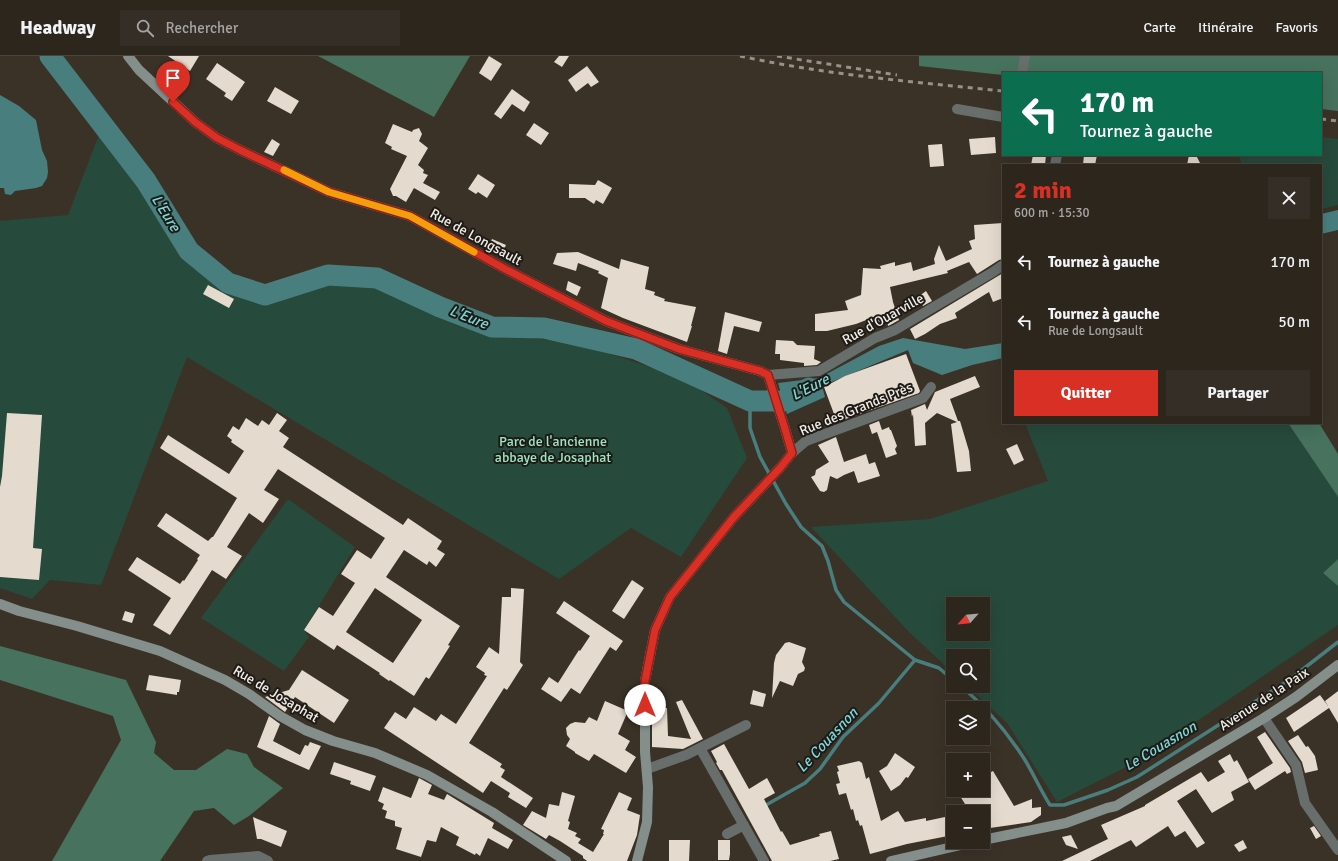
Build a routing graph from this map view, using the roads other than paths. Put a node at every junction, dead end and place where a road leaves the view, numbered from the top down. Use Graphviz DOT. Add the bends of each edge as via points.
graph roads {
  1 [pos="128,56"];
  2 [pos="1025,56"];
  3 [pos="1022,72"];
  4 [pos="957,109"];
  5 [pos="1002,117"];
  6 [pos="1002,266"];
  7 [pos="769,379"];
  8 [pos="931,387"];
  9 [pos="792,453"];
  10 [pos="0,604"];
  11 [pos="1338,665"];
  12 [pos="1264,718"];
  13 [pos="746,725"];
  14 [pos="700,748"];
  15 [pos="647,769"];
  16 [pos="744,825"];
  17 [pos="727,834"];
  18 [pos="990,839"];
  19 [pos="946,848"];
  20 [pos="1338,850"];
  21 [pos="207,861"];
  22 [pos="268,861"];
  23 [pos="566,861"];
  24 [pos="637,861"];
  25 [pos="764,861"];
  26 [pos="891,861"];
  1 -- 7 [label="street, Rue de Longsault" via="139,70 195,122 240,150 329,192 410,216 606,321 679,349 760,371"];
  2 -- 3 [label="street"];
  4 -- 5 [label="street"];
  6 -- 7 [label="street, Rue d'Ouarville" via="895,330 875,338 819,371"];
  7 -- 9 [label="street"];
  8 -- 9 [label="street, Rue des Grands Près" via="923,398 806,441"];
  9 -- 15 [label="street, Rue des Grands Près" via="734,517 670,597 655,630 645,681"];
  10 -- 23 [label="street, Rue de Josaphat" via="160,651 225,680 305,730 334,742 375,753 427,775 492,812"];
  11 -- 12 [label="street, Avenue de la Paix"];
  12 -- 18 [label="street, Avenue de la Paix" via="1116,806 1066,823"];
  12 -- 20 [label="street" via="1296,765 1305,803"];
  13 -- 14 [label="street"];
  14 -- 15 [label="street"];
  14 -- 16 [label="street"];
  15 -- 24 [label="street, Rue des Grands Près" via="647,822"];
  16 -- 17 [label="street"];
  16 -- 25 [label="street"];
  19 -- 26 [label="street"];
  21 -- 22 [label="street" via="258,856"];
}
